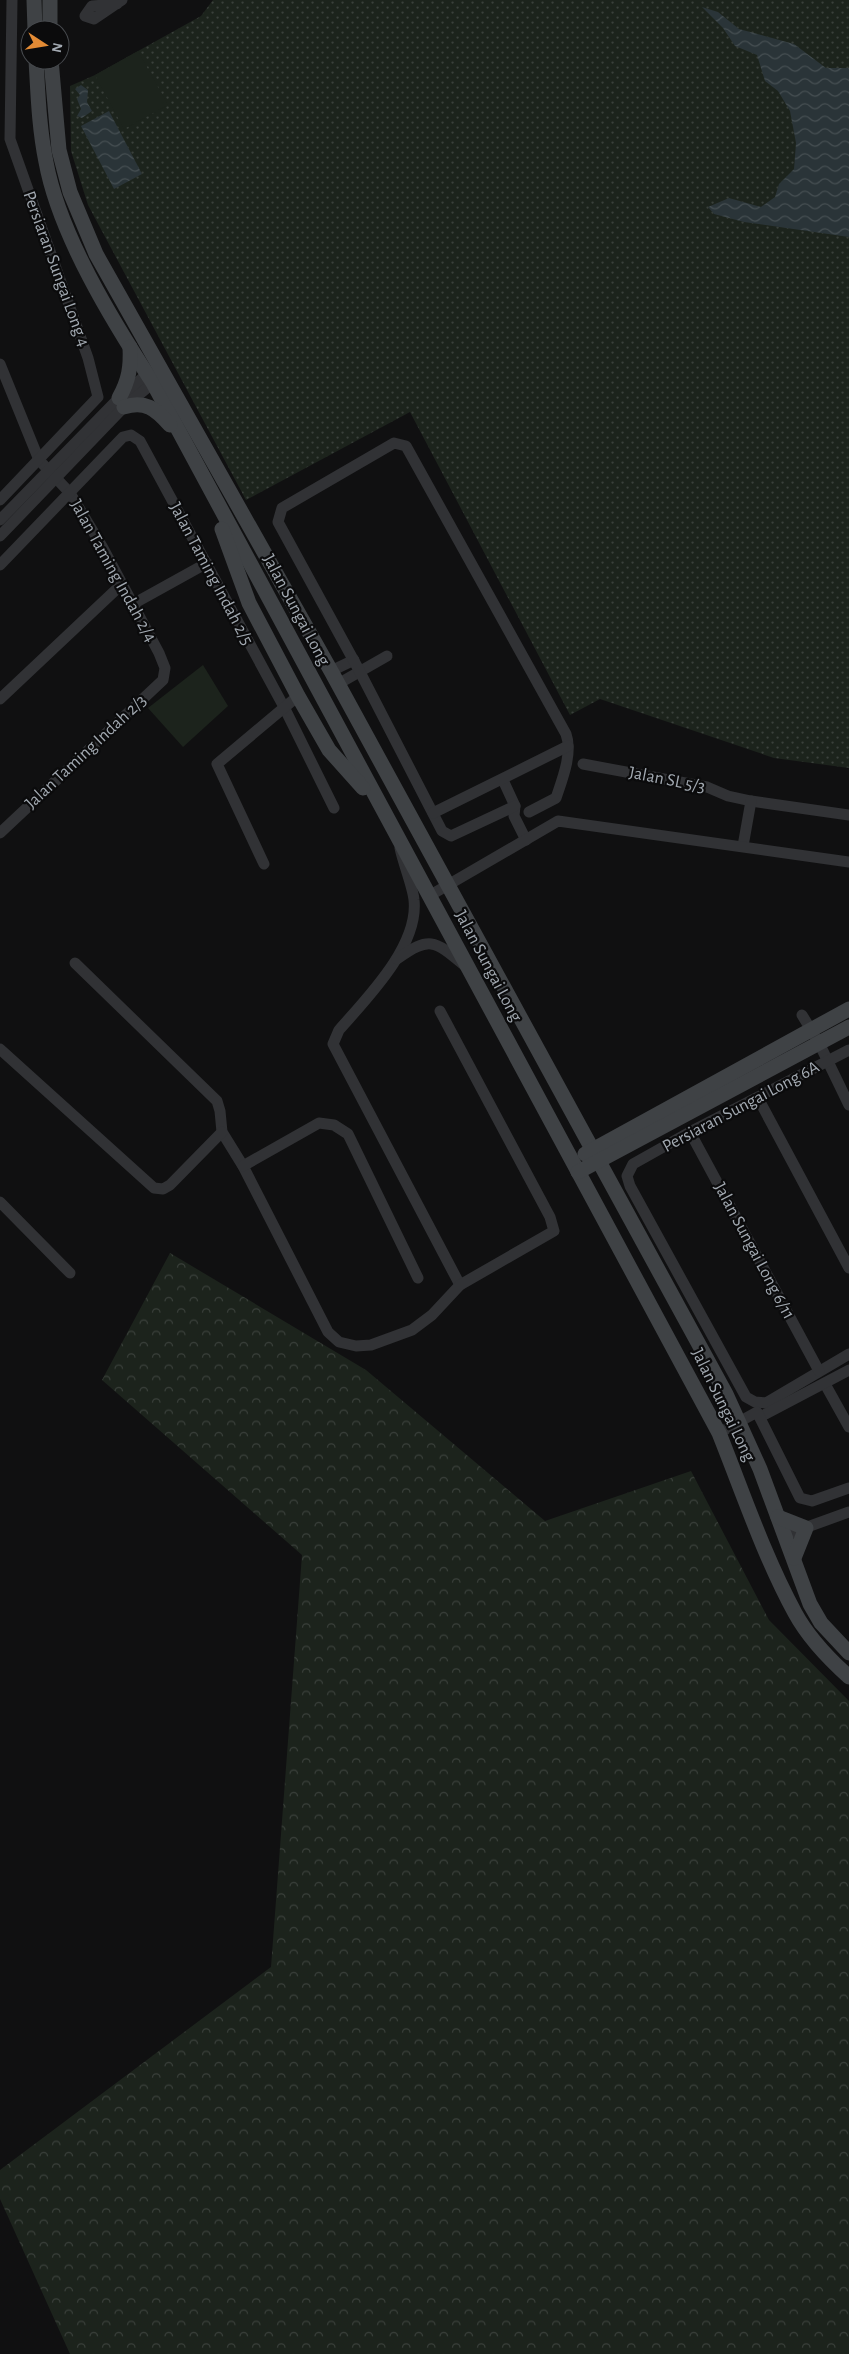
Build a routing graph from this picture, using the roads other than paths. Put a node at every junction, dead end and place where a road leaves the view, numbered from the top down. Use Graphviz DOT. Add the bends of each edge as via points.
graph roads {
  1 [pos="12,0"];
  2 [pos="34,0"];
  3 [pos="50,0"];
  4 [pos="34,20"];
  5 [pos="50,20"];
  6 [pos="37,70"];
  7 [pos="52,70"];
  8 [pos="103,298"];
  9 [pos="121,305"];
  10 [pos="117,323"];
  11 [pos="130,345"];
  12 [pos="0,364"];
  13 [pos="154,373"];
  14 [pos="122,403"];
  15 [pos="181,438"];
  16 [pos="39,460"];
  17 [pos="52,474"];
  18 [pos="203,479"];
  19 [pos="70,493"];
  20 [pos="0,500"];
  21 [pos="0,520"];
  22 [pos="0,536"];
  23 [pos="207,563"];
  24 [pos="0,565"];
  25 [pos="122,584"];
  26 [pos="133,604"];
  27 [pos="387,656"];
  28 [pos="354,660"];
  29 [pos="165,668"];
  30 [pos="360,672"];
  31 [pos="334,677"];
  32 [pos="298,696"];
  33 [pos="0,699"];
  34 [pos="284,707"];
  35 [pos="568,746"];
  36 [pos="583,764"];
  37 [pos="503,780"];
  38 [pos="751,802"];
  39 [pos="379,805"];
  40 [pos="516,806"];
  41 [pos="334,808"];
  42 [pos="529,812"];
  43 [pos="433,813"];
  44 [pos="849,815"];
  45 [pos="0,833"];
  46 [pos="538,833"];
  47 [pos="397,837"];
  48 [pos="526,840"];
  49 [pos="743,846"];
  50 [pos="849,862"];
  51 [pos="264,864"];
  52 [pos="447,885"];
  53 [pos="429,896"];
  54 [pos="396,960"];
  55 [pos="75,963"];
  56 [pos="469,970"];
  57 [pos="849,1010"];
  58 [pos="440,1011"];
  59 [pos="802,1014"];
  60 [pos="849,1027"];
  61 [pos="811,1030"];
  62 [pos="819,1044"];
  63 [pos="0,1049"];
  64 [pos="849,1050"];
  65 [pos="826,1062"];
  66 [pos="758,1098"];
  67 [pos="849,1105"];
  68 [pos="222,1132"];
  69 [pos="690,1132"];
  70 [pos="596,1156"];
  71 [pos="243,1166"];
  72 [pos="575,1166"];
  73 [pos="0,1202"];
  74 [pos="631,1223"];
  75 [pos="612,1234"];
  76 [pos="849,1268"];
  77 [pos="70,1273"];
  78 [pos="418,1278"];
  79 [pos="460,1285"];
  80 [pos="849,1354"];
  81 [pos="849,1370"];
  82 [pos="818,1371"];
  83 [pos="825,1384"];
  84 [pos="760,1418"];
  85 [pos="740,1423"];
  86 [pos="849,1427"];
  87 [pos="720,1433"];
  88 [pos="849,1488"];
  89 [pos="849,1512"];
  90 [pos="778,1517"];
  91 [pos="754,1520"];
  92 [pos="806,1528"];
  93 [pos="785,1535"];
  94 [pos="794,1558"];
  95 [pos="774,1568"];
  96 [pos="849,1653"];
  97 [pos="849,1677"];
  1 -- 16 [label="street, Persiaran Sungai Long 4" via="10,139 98,392 95,402"];
  2 -- 4 [label="street"];
  3 -- 5 [label="street"];
  6 -- 8 [label="street, Jalan Sungai Long" via="46,164 63,219"];
  7 -- 9 [label="street, Jalan Sungai Long" via="60,150 70,192"];
  8 -- 9 [label="street"];
  8 -- 10 [label="street, Jalan Sungai Long"];
  9 -- 10 [label="street"];
  9 -- 13 [label="street, Jalan Sungai Long"];
  10 -- 11 [label="street, Jalan Sungai Long"];
  11 -- 13 [label="street, Jalan Sungai Long"];
  11 -- 14 [label="street" via="131,368"];
  12 -- 16 [label="street, Jalan Taming Indah 2/4"];
  13 -- 14 [label="street"];
  13 -- 15 [label="street, Jalan Sungai Long"];
  13 -- 31 [label="street, Jalan Sungai Long" via="171,385"];
  14 -- 15 [label="street" via="149,406"];
  14 -- 17 [label="street"];
  15 -- 18 [label="street, Jalan Sungai Long"];
  16 -- 17 [label="street, Jalan Taming Indah 2/4"];
  16 -- 20 [label="street, Persiaran Sungai Long 4"];
  17 -- 19 [label="street, Jalan Taming Indah 2/4"];
  17 -- 21 [label="street"];
  17 -- 22 [label="street"];
  18 -- 32 [label="street" via="249,603"];
  18 -- 39 [label="street, Jalan Sungai Long"];
  19 -- 23 [label="street, Jalan Taming Indah 2/5" via="123,437 131,435 140,440"];
  19 -- 24 [label="street"];
  19 -- 25 [label="street, Jalan Taming Indah 2/4"];
  23 -- 26 [label="street"];
  23 -- 34 [label="street, Jalan Taming Indah 2/5"];
  25 -- 26 [label="street, Jalan Taming Indah 2/4"];
  25 -- 33 [label="street"];
  26 -- 29 [label="street, Jalan Taming Indah 2/4"];
  27 -- 30 [label="street"];
  28 -- 30 [label="street"];
  28 -- 31 [label="street"];
  28 -- 35 [label="street" via="278,522 282,508 394,443 400,443 406,446 566,734"];
  29 -- 45 [label="street, Jalan Taming Indah 2/3" via="163,680"];
  30 -- 31 [label="street"];
  30 -- 43 [label="street"];
  31 -- 52 [label="street, Jalan Sungai Long"];
  32 -- 34 [label="street"];
  32 -- 39 [label="street" via="329,750"];
  34 -- 41 [label="street, Jalan Taming Indah 2/5"];
  34 -- 51 [label="street" via="217,764"];
  35 -- 37 [label="street"];
  35 -- 42 [label="street" via="556,798"];
  36 -- 38 [label="street, Jalan SL 5/3" via="707,787"];
  37 -- 40 [label="street"];
  37 -- 43 [label="street"];
  38 -- 44 [label="street, Jalan SL 5/3"];
  38 -- 49 [label="street"];
  39 -- 47 [label="street, Jalan Sungai Long"];
  40 -- 42 [label="street"];
  40 -- 43 [label="street" via="451,836 442,831"];
  40 -- 48 [label="street" via="514,816"];
  42 -- 46 [label="street"];
  46 -- 48 [label="street"];
  46 -- 49 [label="street" via="558,822 566,822"];
  47 -- 53 [label="street, Jalan Sungai Long"];
  47 -- 54 [label="street" via="414,899 413,922"];
  48 -- 52 [label="street"];
  49 -- 50 [label="street"];
  52 -- 53 [label="street"];
  52 -- 70 [label="street, Jalan Sungai Long"];
  53 -- 56 [label="street, Jalan Sungai Long"];
  54 -- 56 [label="street" via="414,947 428,943 440,945"];
  54 -- 79 [label="street" via="339,1030 333,1044"];
  55 -- 68 [label="street" via="217,1102"];
  56 -- 72 [label="street, Jalan Sungai Long"];
  57 -- 61 [label="street"];
  58 -- 79 [label="street" via="550,1216 554,1231"];
  59 -- 61 [label="street"];
  60 -- 62 [label="street"];
  61 -- 62 [label="street"];
  61 -- 70 [label="street"];
  62 -- 65 [label="street"];
  62 -- 70 [label="street"];
  63 -- 68 [label="street" via="154,1188 163,1189 170,1185"];
  64 -- 65 [label="street, Persiaran Sungai Long 6A"];
  65 -- 66 [label="street, Persiaran Sungai Long 6A"];
  65 -- 67 [label="street"];
  66 -- 69 [label="street, Persiaran Sungai Long 6A"];
  66 -- 76 [label="street"];
  68 -- 71 [label="street"];
  69 -- 82 [label="street, Jalan Sungai Long 6/11"];
  69 -- 82 [label="street, Persiaran Sungai Long 6A" via="633,1164 628,1172 630,1186 746,1397 755,1402 766,1402"];
  70 -- 72 [label="street"];
  70 -- 74 [label="street, Jalan Sungai Long"];
  71 -- 78 [label="street" via="319,1123 334,1125 348,1134"];
  71 -- 79 [label="street" via="328,1332 338,1342 371,1345 412,1330 432,1315"];
  72 -- 75 [label="street, Jalan Sungai Long"];
  73 -- 77 [label="street"];
  74 -- 75 [label="street"];
  74 -- 85 [label="street, Jalan Sungai Long"];
  75 -- 87 [label="street, Jalan Sungai Long"];
  80 -- 82 [label="street"];
  81 -- 83 [label="street"];
  83 -- 84 [label="street"];
  83 -- 86 [label="street"];
  84 -- 85 [label="street" via="757,1412"];
  84 -- 88 [label="street" via="800,1498 812,1501"];
  85 -- 87 [label="street"];
  85 -- 90 [label="street, Jalan Sungai Long"];
  87 -- 91 [label="street, Jalan Sungai Long"];
  89 -- 92 [label="street"];
  90 -- 92 [label="street"];
  90 -- 93 [label="street, Jalan Sungai Long"];
  91 -- 93 [label="street" via="770,1532"];
  91 -- 95 [label="street, Jalan Sungai Long"];
  92 -- 93 [label="street"];
  92 -- 94 [label="street"];
  93 -- 94 [label="street, Jalan Sungai Long"];
  93 -- 95 [label="street" via="778,1545"];
  94 -- 96 [label="street, Jalan Sungai Long" via="810,1604 821,1623"];
  95 -- 97 [label="street, Jalan Sungai Long" via="796,1614 828,1658"];
}
